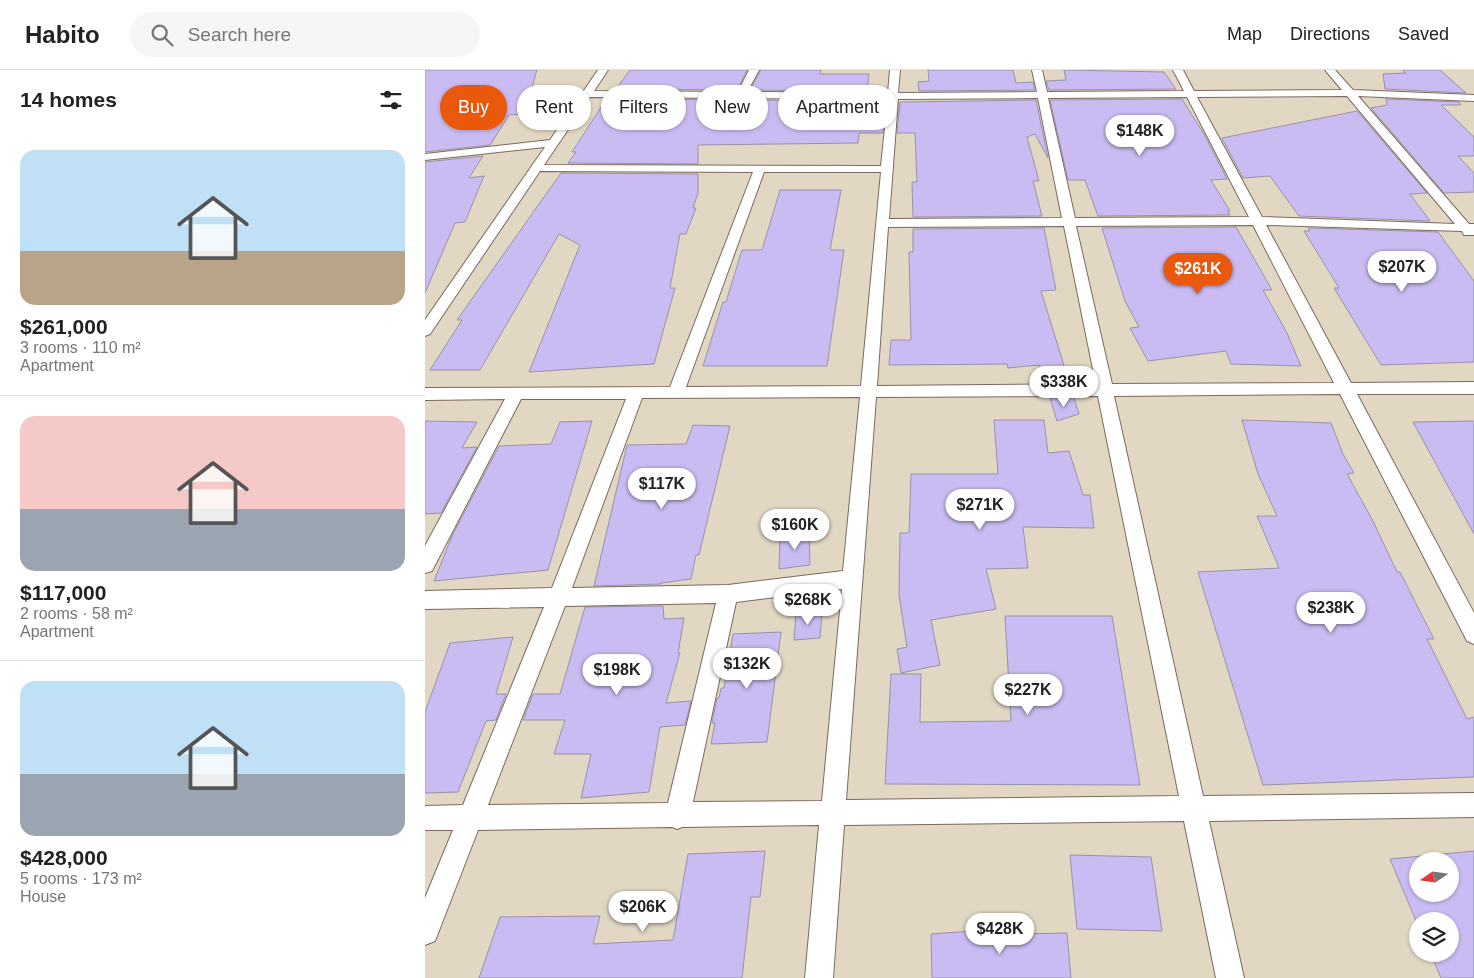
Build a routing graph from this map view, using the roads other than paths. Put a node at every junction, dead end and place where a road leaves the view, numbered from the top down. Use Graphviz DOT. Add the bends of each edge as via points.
graph roads {
  1 [pos="603,70"];
  2 [pos="754,70"];
  3 [pos="895,70"];
  4 [pos="1037,70"];
  5 [pos="1178,70"];
  6 [pos="1330,70"];
  7 [pos="746,85"];
  8 [pos="894,85"];
  9 [pos="591,86"];
  10 [pos="1349,93"];
  11 [pos="591,94"];
  12 [pos="1190,94"];
  13 [pos="696,95"];
  14 [pos="1041,95"];
  15 [pos="897,96"];
  16 [pos="1474,98"];
  17 [pos="561,130"];
  18 [pos="891,130"];
  19 [pos="552,143"];
  20 [pos="425,157"];
  21 [pos="535,168"];
  22 [pos="761,168"];
  23 [pos="888,169"];
  24 [pos="1258,221"];
  25 [pos="1070,222"];
  26 [pos="883,223"];
  27 [pos="1469,228"];
  28 [pos="1474,238"];
  29 [pos="425,331"];
  30 [pos="1474,388"];
  31 [pos="1345,389"];
  32 [pos="1106,390"];
  33 [pos="869,392"];
  34 [pos="636,393"];
  35 [pos="676,393"];
  36 [pos="425,394"];
  37 [pos="516,394"];
  38 [pos="425,565"];
  39 [pos="853,579"];
  40 [pos="727,594"];
  41 [pos="558,598"];
  42 [pos="425,600"];
  43 [pos="1474,634"];
  44 [pos="1474,805"];
  45 [pos="1194,809"];
  46 [pos="833,814"];
  47 [pos="677,816"];
  48 [pos="425,818"];
  49 [pos="469,818"];
  50 [pos="425,931"];
  51 [pos="819,978"];
  52 [pos="1230,978"];
  1 -- 9 [label="lane"];
  2 -- 7 [label="lane"];
  3 -- 8 [label="lane"];
  4 -- 14 [label="lane"];
  5 -- 12 [label="lane"];
  6 -- 10 [label="lane"];
  10 -- 12 [label="lane"];
  10 -- 16 [label="lane"];
  10 -- 27 [label="lane"];
  11 -- 13 [label="lane"];
  12 -- 14 [label="lane"];
  12 -- 24 [label="lane"];
  14 -- 15 [label="lane"];
  14 -- 25 [label="lane"];
  17 -- 19 [label="lane"];
  18 -- 23 [label="lane"];
  19 -- 20 [label="lane"];
  19 -- 21 [label="lane"];
  21 -- 22 [label="lane"];
  21 -- 29 [label="lane"];
  22 -- 23 [label="lane"];
  22 -- 35 [label="lane"];
  23 -- 26 [label="lane"];
  24 -- 25 [label="lane"];
  24 -- 27 [label="lane"];
  24 -- 31 [label="lane"];
  25 -- 26 [label="lane"];
  25 -- 32 [label="lane"];
  26 -- 33 [label="lane"];
  27 -- 28 [label="lane"];
  30 -- 31 [label="lane"];
  31 -- 32 [label="lane"];
  31 -- 43 [label="lane"];
  32 -- 33 [label="lane"];
  32 -- 45 [label="lane"];
  33 -- 35 [label="lane"];
  33 -- 39 [label="lane"];
  34 -- 35 [label="lane"];
  34 -- 37 [label="lane"];
  34 -- 41 [label="lane"];
  36 -- 37 [label="lane"];
  37 -- 38 [label="lane"];
  39 -- 40 [label="lane"];
  39 -- 46 [label="lane"];
  40 -- 41 [label="lane"];
  40 -- 47 [label="lane"];
  41 -- 42 [label="lane"];
  41 -- 49 [label="lane"];
  44 -- 45 [label="lane"];
  45 -- 46 [label="lane"];
  45 -- 52 [label="lane"];
  46 -- 47 [label="lane"];
  46 -- 51 [label="lane"];
  47 -- 49 [label="lane"];
  48 -- 49 [label="lane"];
  49 -- 50 [label="lane"];
}
